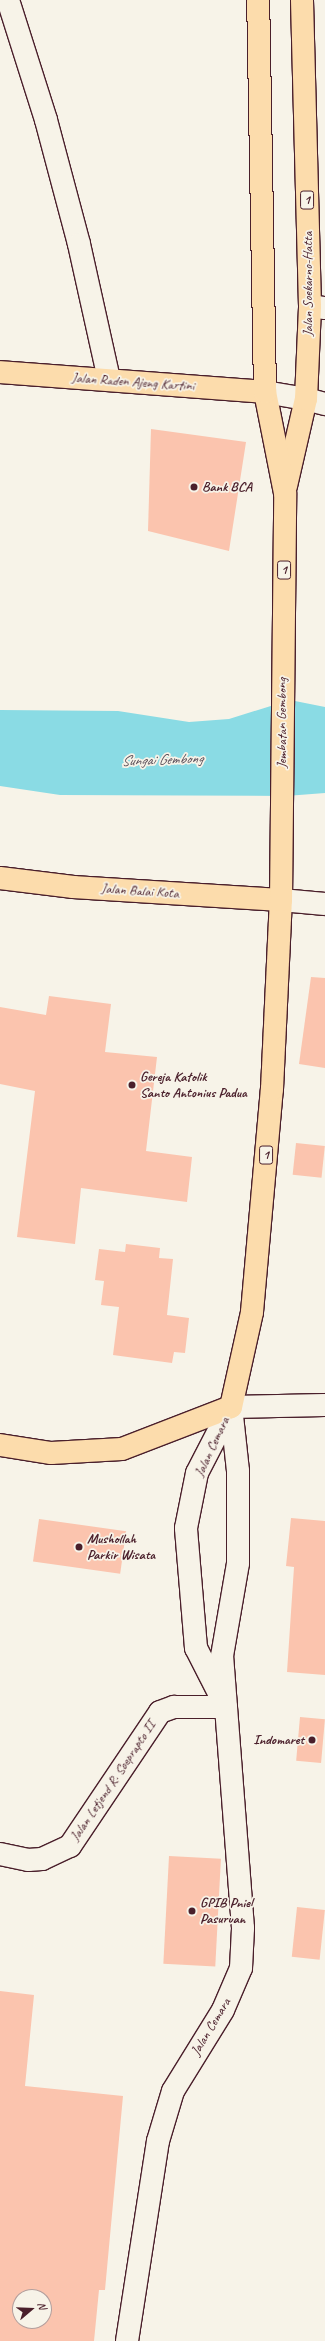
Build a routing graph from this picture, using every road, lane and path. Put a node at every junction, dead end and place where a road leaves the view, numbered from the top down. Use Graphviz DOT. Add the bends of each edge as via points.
graph roads {
  1 [pos="8,0"];
  2 [pos="258,0"];
  3 [pos="302,0"];
  4 [pos="318,307"];
  5 [pos="0,372"];
  6 [pos="109,379"];
  7 [pos="265,392"];
  8 [pos="316,402"];
  9 [pos="284,493"];
  10 [pos="0,878"];
  11 [pos="281,900"];
  12 [pos="325,904"];
  13 [pos="325,1405"];
  14 [pos="231,1407"];
  15 [pos="0,1445"];
  16 [pos="226,1707"];
  17 [pos="0,1854"];
  18 [pos="127,2341"];
  1 -- 6 [label="street" via="48,127 79,244"];
  2 -- 7 [label="main road, 1"];
  3 -- 4 [label="main road, Jalan Soekarno-Hatta / 1"];
  4 -- 8 [label="main road, Jalan Soekarno-Hatta / 1"];
  5 -- 6 [label="main road, Jalan Raden Ajeng Kartini"];
  6 -- 7 [label="main road, Jalan Raden Ajeng Kartini"];
  7 -- 8 [label="street"];
  7 -- 9 [label="main road, 1"];
  8 -- 9 [label="main road, 1"];
  9 -- 11 [label="main road, Jembatan Gembong / 1"];
  10 -- 11 [label="main road, Jalan Balai Kota" via="73,887"];
  11 -- 12 [label="street"];
  11 -- 14 [label="main road, 1" via="272,1090 252,1312"];
  13 -- 14 [label="street"];
  14 -- 15 [label="main road" via="122,1449 51,1453"];
  14 -- 16 [label="street, Jalan Cemara" via="238,1471 238,1563 222,1656"];
  14 -- 16 [label="street, Jalan Cemara" via="197,1474 186,1528 196,1648"];
  16 -- 17 [label="street, Jalan Letjend R. Soeprapto II" via="174,1707 160,1712 70,1846 42,1859 28,1860"];
  16 -- 18 [label="street, Jalan Cemara" via="227,1749 243,1928 241,1968 223,2010 174,2091 160,2134"];
}
